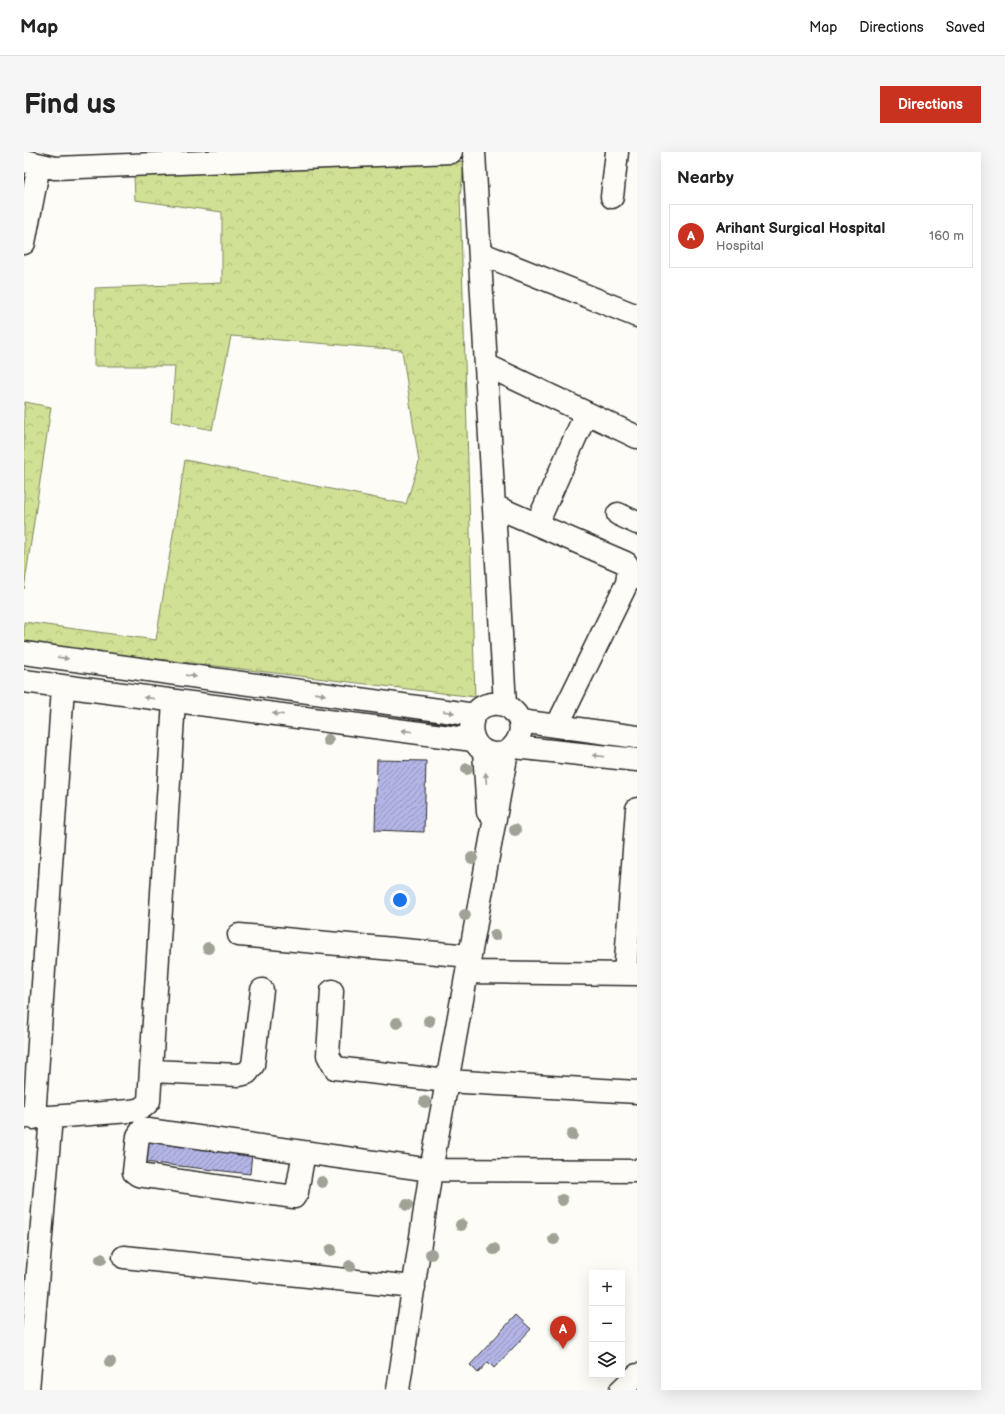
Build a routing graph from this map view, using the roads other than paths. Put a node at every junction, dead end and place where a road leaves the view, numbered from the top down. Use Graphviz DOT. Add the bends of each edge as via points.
graph roads {
  1 [pos="451,152"];
  2 [pos="474,152"];
  3 [pos="618,152"];
  4 [pos="246,156"];
  5 [pos="31,163"];
  6 [pos="612,197"];
  7 [pos="24,243"];
  8 [pos="480,253"];
  9 [pos="637,316"];
  10 [pos="486,365"];
  11 [pos="586,413"];
  12 [pos="637,437"];
  13 [pos="494,506"];
  14 [pos="537,524"];
  15 [pos="24,653"];
  16 [pos="24,681"];
  17 [pos="63,687"];
  18 [pos="174,701"];
  19 [pos="505,705"];
  20 [pos="475,715"];
  21 [pos="520,721"];
  22 [pos="557,726"];
  23 [pos="637,737"];
  24 [pos="479,745"];
  25 [pos="511,749"];
  26 [pos="637,760"];
  27 [pos="637,809"];
  28 [pos="490,845"];
  29 [pos="239,935"];
  30 [pos="469,964"];
  31 [pos="631,974"];
  32 [pos="262,990"];
  33 [pos="332,991"];
  34 [pos="152,1071"];
  35 [pos="447,1081"];
  36 [pos="637,1092"];
  37 [pos="36,1118"];
  38 [pos="304,1152"];
  39 [pos="431,1170"];
  40 [pos="637,1171"];
  41 [pos="124,1256"];
  42 [pos="414,1287"];
  43 [pos="28,1336"];
  44 [pos="637,1375"];
  45 [pos="28,1390"];
  46 [pos="398,1390"];
  47 [pos="621,1390"];
  1 -- 4 [label="street"];
  2 -- 8 [label="street"];
  3 -- 6 [label="street"];
  4 -- 5 [label="street" via="55,168"];
  5 -- 7 [label="street"];
  8 -- 9 [label="street"];
  8 -- 10 [label="street"];
  10 -- 11 [label="street"];
  10 -- 13 [label="street"];
  11 -- 12 [label="street"];
  11 -- 14 [label="street"];
  13 -- 14 [label="street"];
  13 -- 19 [label="street"];
  14 -- 22 [label="street" via="626,563 629,568 627,583"];
  15 -- 20 [label="street, one-way"];
  16 -- 17 [label="street"];
  18 -- 17 [label="street, one-way"];
  17 -- 37 [label="street"];
  24 -- 18 [label="street, one-way"];
  18 -- 34 [label="street"];
  19 -- 20 [label="street" via="488,705"];
  19 -- 21 [label="street" via="513,710"];
  20 -- 24 [label="street" via="471,723"];
  21 -- 22 [label="street"];
  21 -- 25 [label="street" via="521,733"];
  22 -- 23 [label="street"];
  24 -- 25 [label="street" via="492,754"];
  28 -- 24 [label="street, one-way"];
  26 -- 25 [label="street, one-way"];
  25 -- 28 [label="street"];
  27 -- 31 [label="street"];
  28 -- 30 [label="street"];
  29 -- 30 [label="street"];
  30 -- 31 [label="street"];
  30 -- 35 [label="street"];
  32 -- 34 [label="street" via="253,1065 247,1073 239,1075"];
  33 -- 35 [label="street" via="328,1055 335,1068"];
  34 -- 37 [label="street" via="149,1101 139,1110"];
  35 -- 36 [label="street"];
  35 -- 39 [label="street"];
  37 -- 43 [label="street"];
  38 -- 38 [label="street" via="294,1197 138,1175 134,1172 138,1136 142,1130"];
  38 -- 39 [label="street"];
  39 -- 40 [label="street"];
  39 -- 42 [label="street"];
  41 -- 42 [label="street"];
  42 -- 46 [label="street"];
  43 -- 45 [label="street"];
  44 -- 47 [label="street"];
}
